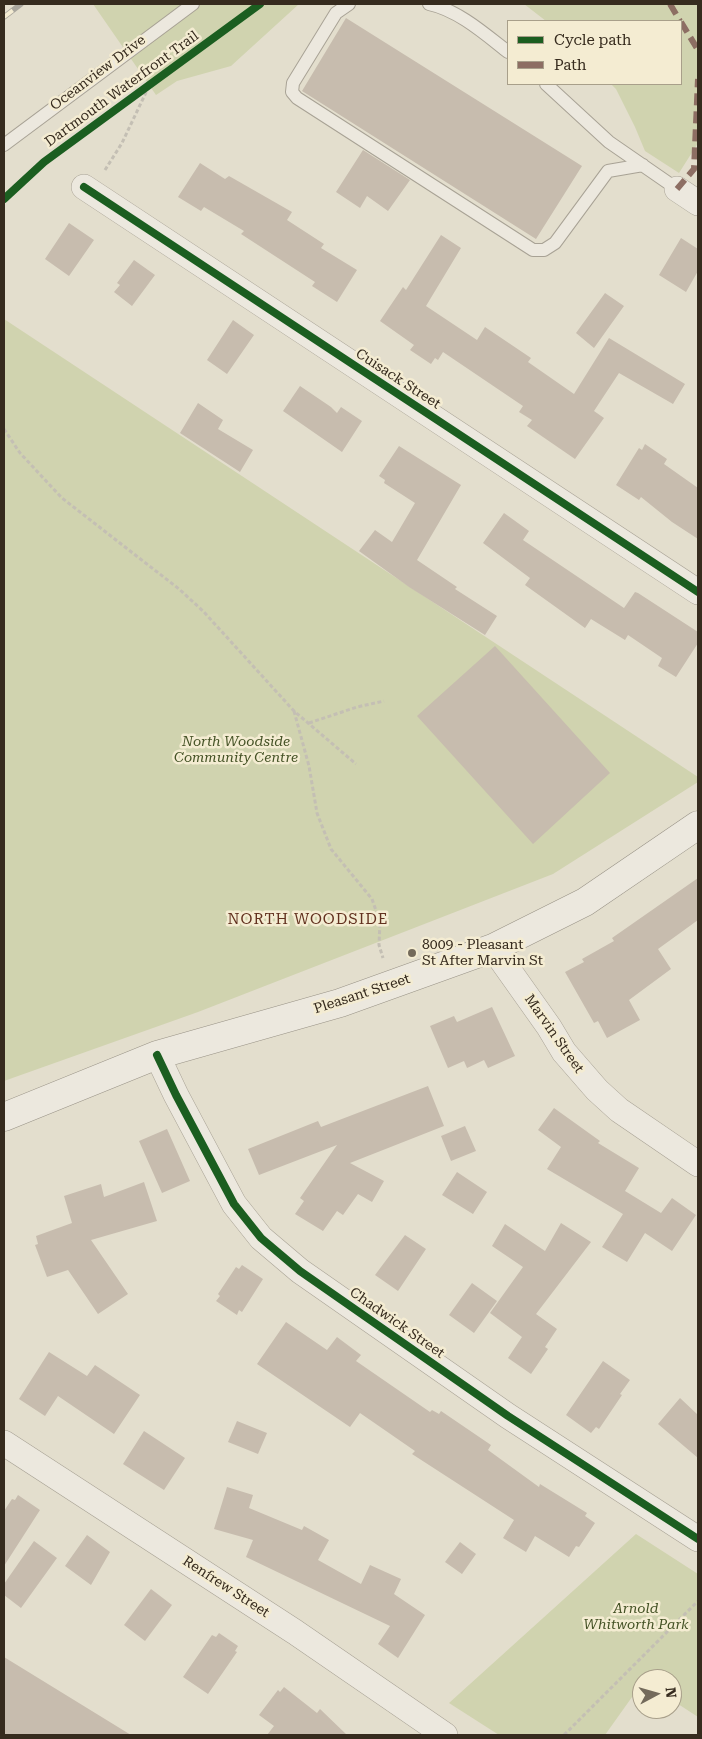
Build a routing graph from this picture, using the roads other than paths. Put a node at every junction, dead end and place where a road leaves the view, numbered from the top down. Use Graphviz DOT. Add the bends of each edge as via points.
graph roads {
  1 [pos="193,4"];
  2 [pos="349,4"];
  3 [pos="429,4"];
  4 [pos="507,51"];
  5 [pos="547,85"];
  6 [pos="4,145"];
  7 [pos="643,165"];
  8 [pos="84,187"];
  9 [pos="677,189"];
  10 [pos="698,203"];
  11 [pos="698,592"];
  12 [pos="698,825"];
  13 [pos="493,948"];
  14 [pos="157,1055"];
  15 [pos="4,1117"];
  16 [pos="698,1164"];
  17 [pos="4,1443"];
  18 [pos="698,1539"];
  19 [pos="445,1735"];
  1 -- 6 [label="lane, Oceanview Drive"];
  2 -- 7 [label="lane" via="336,13 293,83 292,92 533,250 544,250 556,243 608,171"];
  3 -- 4 [label="lane" via="440,6 470,24"];
  5 -- 7 [label="lane" via="609,142"];
  7 -- 9 [label="lane"];
  8 -- 11 [label="street, Cuisack Street"];
  9 -- 10 [label="street"];
  12 -- 13 [label="main road, Pleasant Street" via="585,902"];
  13 -- 14 [label="main road, Pleasant Street" via="340,1003"];
  13 -- 16 [label="street, Marvin Street" via="564,1052 597,1090 619,1110"];
  14 -- 15 [label="main road, Pleasant Street"];
  14 -- 18 [label="street, Chadwick Street" via="234,1204 261,1238 300,1271 500,1410"];
  17 -- 19 [label="street, Renfrew Street" via="295,1632"];
}
